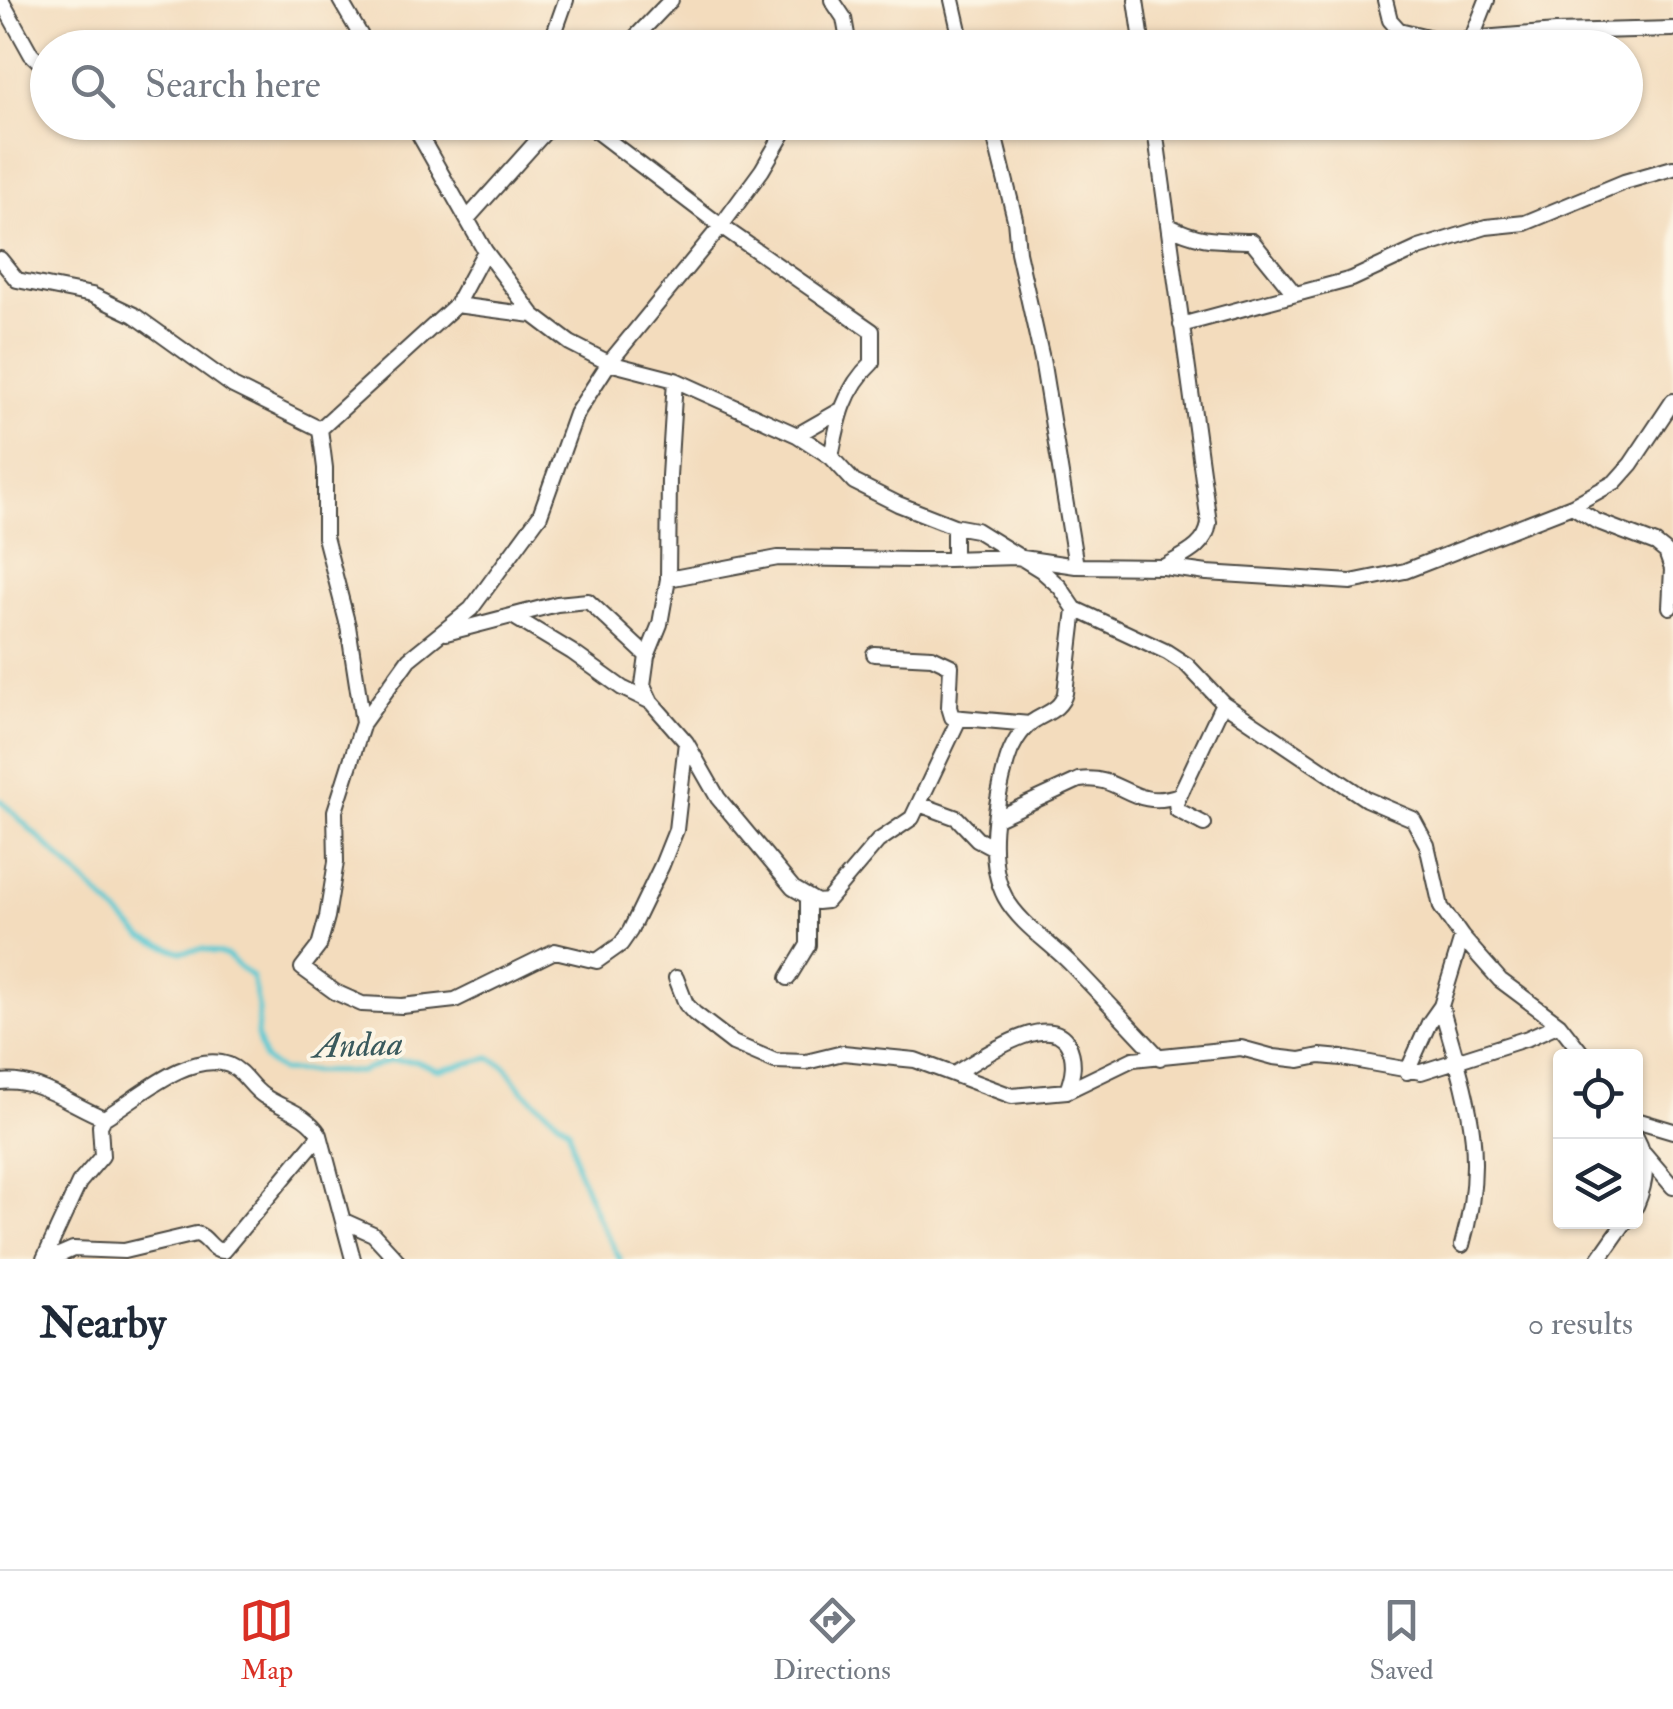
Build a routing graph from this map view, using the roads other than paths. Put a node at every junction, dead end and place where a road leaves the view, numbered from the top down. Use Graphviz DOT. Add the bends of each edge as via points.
graph roads {
  1 [pos="1,0"];
  2 [pos="340,0"];
  3 [pos="566,0"];
  4 [pos="671,0"];
  5 [pos="832,0"];
  6 [pos="952,0"];
  7 [pos="1136,0"];
  8 [pos="1385,0"];
  9 [pos="1487,0"];
  10 [pos="1673,29"];
  11 [pos="358,30"];
  12 [pos="555,30"];
  13 [pos="642,30"];
  14 [pos="846,30"];
  15 [pos="959,30"];
  16 [pos="1140,30"];
  17 [pos="1399,30"];
  18 [pos="1475,30"];
  19 [pos="1643,30"];
  20 [pos="30,52"];
  21 [pos="422,140"];
  22 [pos="538,140"];
  23 [pos="608,140"];
  24 [pos="780,140"];
  25 [pos="996,140"];
  26 [pos="1157,140"];
  27 [pos="1673,168"];
  28 [pos="467,219"];
  29 [pos="722,226"];
  30 [pos="1169,226"];
  31 [pos="485,251"];
  32 [pos="1,266"];
  33 [pos="1294,293"];
  34 [pos="456,306"];
  35 [pos="533,315"];
  36 [pos="1180,325"];
  37 [pos="609,363"];
  38 [pos="675,380"];
  39 [pos="1673,401"];
  40 [pos="839,411"];
  41 [pos="320,429"];
  42 [pos="797,435"];
  43 [pos="830,457"];
  44 [pos="1572,506"];
  45 [pos="954,526"];
  46 [pos="1198,547"];
  47 [pos="1016,557"];
  48 [pos="954,559"];
  49 [pos="1076,566"];
  50 [pos="1164,567"];
  51 [pos="1207,573"];
  52 [pos="668,579"];
  53 [pos="1670,607"];
  54 [pos="1075,609"];
  55 [pos="514,616"];
  56 [pos="440,634"];
  57 [pos="874,654"];
  58 [pos="647,656"];
  59 [pos="651,702"];
  60 [pos="1223,704"];
  61 [pos="959,720"];
  62 [pos="363,723"];
  63 [pos="1030,724"];
  64 [pos="686,742"];
  65 [pos="1179,795"];
  66 [pos="919,804"];
  67 [pos="997,818"];
  68 [pos="1204,824"];
  69 [pos="994,848"];
  70 [pos="808,899"];
  71 [pos="1462,937"];
  72 [pos="676,978"];
  73 [pos="788,978"];
  74 [pos="1442,1006"];
  75 [pos="1559,1024"];
  76 [pos="1579,1049"];
  77 [pos="1160,1058"];
  78 [pos="1456,1062"];
  79 [pos="1407,1072"];
  80 [pos="954,1074"];
  81 [pos="0,1082"];
  82 [pos="1067,1091"];
  83 [pos="104,1118"];
  84 [pos="1643,1122"];
  85 [pos="1673,1131"];
  86 [pos="320,1136"];
  87 [pos="1637,1139"];
  88 [pos="1644,1152"];
  89 [pos="1673,1186"];
  90 [pos="1643,1188"];
  91 [pos="344,1221"];
  92 [pos="1620,1229"];
  93 [pos="1462,1245"];
  94 [pos="47,1259"];
  95 [pos="353,1259"];
  96 [pos="396,1259"];
  97 [pos="1599,1259"];
  1 -- 20 [label="street"];
  2 -- 11 [label="street"];
  3 -- 12 [label="street"];
  4 -- 13 [label="street"];
  5 -- 14 [label="street"];
  6 -- 15 [label="street"];
  7 -- 16 [label="street"];
  8 -- 17 [label="street"];
  9 -- 18 [label="street"];
  10 -- 19 [label="street"];
  21 -- 28 [label="street"];
  22 -- 28 [label="street"];
  23 -- 29 [label="street"];
  24 -- 29 [label="street"];
  25 -- 49 [label="street" via="1016,218"];
  26 -- 30 [label="street"];
  27 -- 33 [label="street" via="1525,223 1476,230 1352,279"];
  28 -- 31 [label="street"];
  29 -- 37 [label="street"];
  29 -- 40 [label="street" via="872,331 872,363"];
  30 -- 33 [label="street" via="1209,241 1252,241"];
  30 -- 36 [label="street"];
  31 -- 34 [label="street"];
  31 -- 35 [label="street"];
  32 -- 41 [label="street" via="26,284 92,295 134,314 234,386"];
  33 -- 36 [label="street"];
  34 -- 35 [label="street"];
  34 -- 41 [label="street"];
  35 -- 37 [label="street"];
  36 -- 46 [label="street" via="1209,523"];
  37 -- 38 [label="street"];
  37 -- 56 [label="street" via="576,414 540,515 471,609"];
  38 -- 42 [label="street"];
  38 -- 52 [label="street"];
  39 -- 44 [label="street" via="1614,482"];
  40 -- 42 [label="street"];
  40 -- 43 [label="street"];
  41 -- 62 [label="street" via="324,536 348,626"];
  42 -- 43 [label="street"];
  43 -- 45 [label="street" via="854,482"];
  44 -- 51 [label="street" via="1405,571 1350,582"];
  44 -- 53 [label="street" via="1666,552"];
  45 -- 47 [label="street" via="983,534"];
  45 -- 48 [label="street"];
  46 -- 50 [label="street"];
  46 -- 51 [label="street"];
  47 -- 48 [label="street"];
  47 -- 49 [label="street"];
  47 -- 54 [label="street" via="1042,570"];
  48 -- 52 [label="street" via="778,558"];
  49 -- 50 [label="street"];
  50 -- 51 [label="street"];
  52 -- 58 [label="street"];
  54 -- 60 [label="street" via="1168,652"];
  54 -- 63 [label="street" via="1063,701"];
  55 -- 56 [label="street"];
  55 -- 58 [label="street" via="588,600"];
  55 -- 59 [label="street"];
  56 -- 62 [label="street" via="409,659"];
  57 -- 61 [label="street" via="943,660 952,675 950,712"];
  58 -- 59 [label="street" via="643,685"];
  59 -- 64 [label="street"];
  60 -- 65 [label="street"];
  60 -- 71 [label="street" via="1366,800 1413,819 1432,862 1440,906"];
  61 -- 63 [label="street"];
  61 -- 66 [label="street"];
  62 -- 64 [label="street" via="335,811 336,862 319,946 302,968 362,1004 455,1000 544,954 562,951 597,961 610,954 630,931 676,830"];
  63 -- 67 [label="street" via="1008,758"];
  64 -- 70 [label="street" via="718,798"];
  65 -- 67 [label="street" via="1151,801 1092,778"];
  65 -- 68 [label="street" via="1177,810"];
  66 -- 69 [label="street" via="957,818"];
  66 -- 70 [label="street" via="827,900"];
  67 -- 69 [label="street"];
  69 -- 77 [label="street" via="1004,895 1017,914"];
  70 -- 73 [label="street" via="808,945"];
  71 -- 74 [label="street"];
  71 -- 75 [label="street" via="1500,980"];
  72 -- 80 [label="street" via="694,1013 733,1043 774,1060 790,1064 868,1054"];
  74 -- 78 [label="street"];
  74 -- 79 [label="street"];
  75 -- 76 [label="street"];
  75 -- 78 [label="street"];
  77 -- 79 [label="street" via="1241,1048"];
  77 -- 82 [label="street" via="1133,1059"];
  78 -- 79 [label="street"];
  78 -- 93 [label="street" via="1470,1102 1475,1186"];
  80 -- 82 [label="street" via="1012,1096"];
  80 -- 82 [label="street" via="1026,1034 1052,1032 1068,1044 1073,1061"];
  81 -- 83 [label="street" via="41,1086"];
  83 -- 86 [label="street" via="174,1072 209,1062 236,1070 258,1093 308,1120"];
  83 -- 94 [label="street" via="102,1156 79,1183"];
  84 -- 85 [label="street"];
  86 -- 91 [label="street"];
  86 -- 94 [label="street" via="223,1251 196,1234 124,1251 73,1249"];
  87 -- 88 [label="street"];
  88 -- 89 [label="street"];
  88 -- 90 [label="street"];
  91 -- 95 [label="street"];
  91 -- 96 [label="street" via="373,1234"];
  92 -- 97 [label="street"];
}
